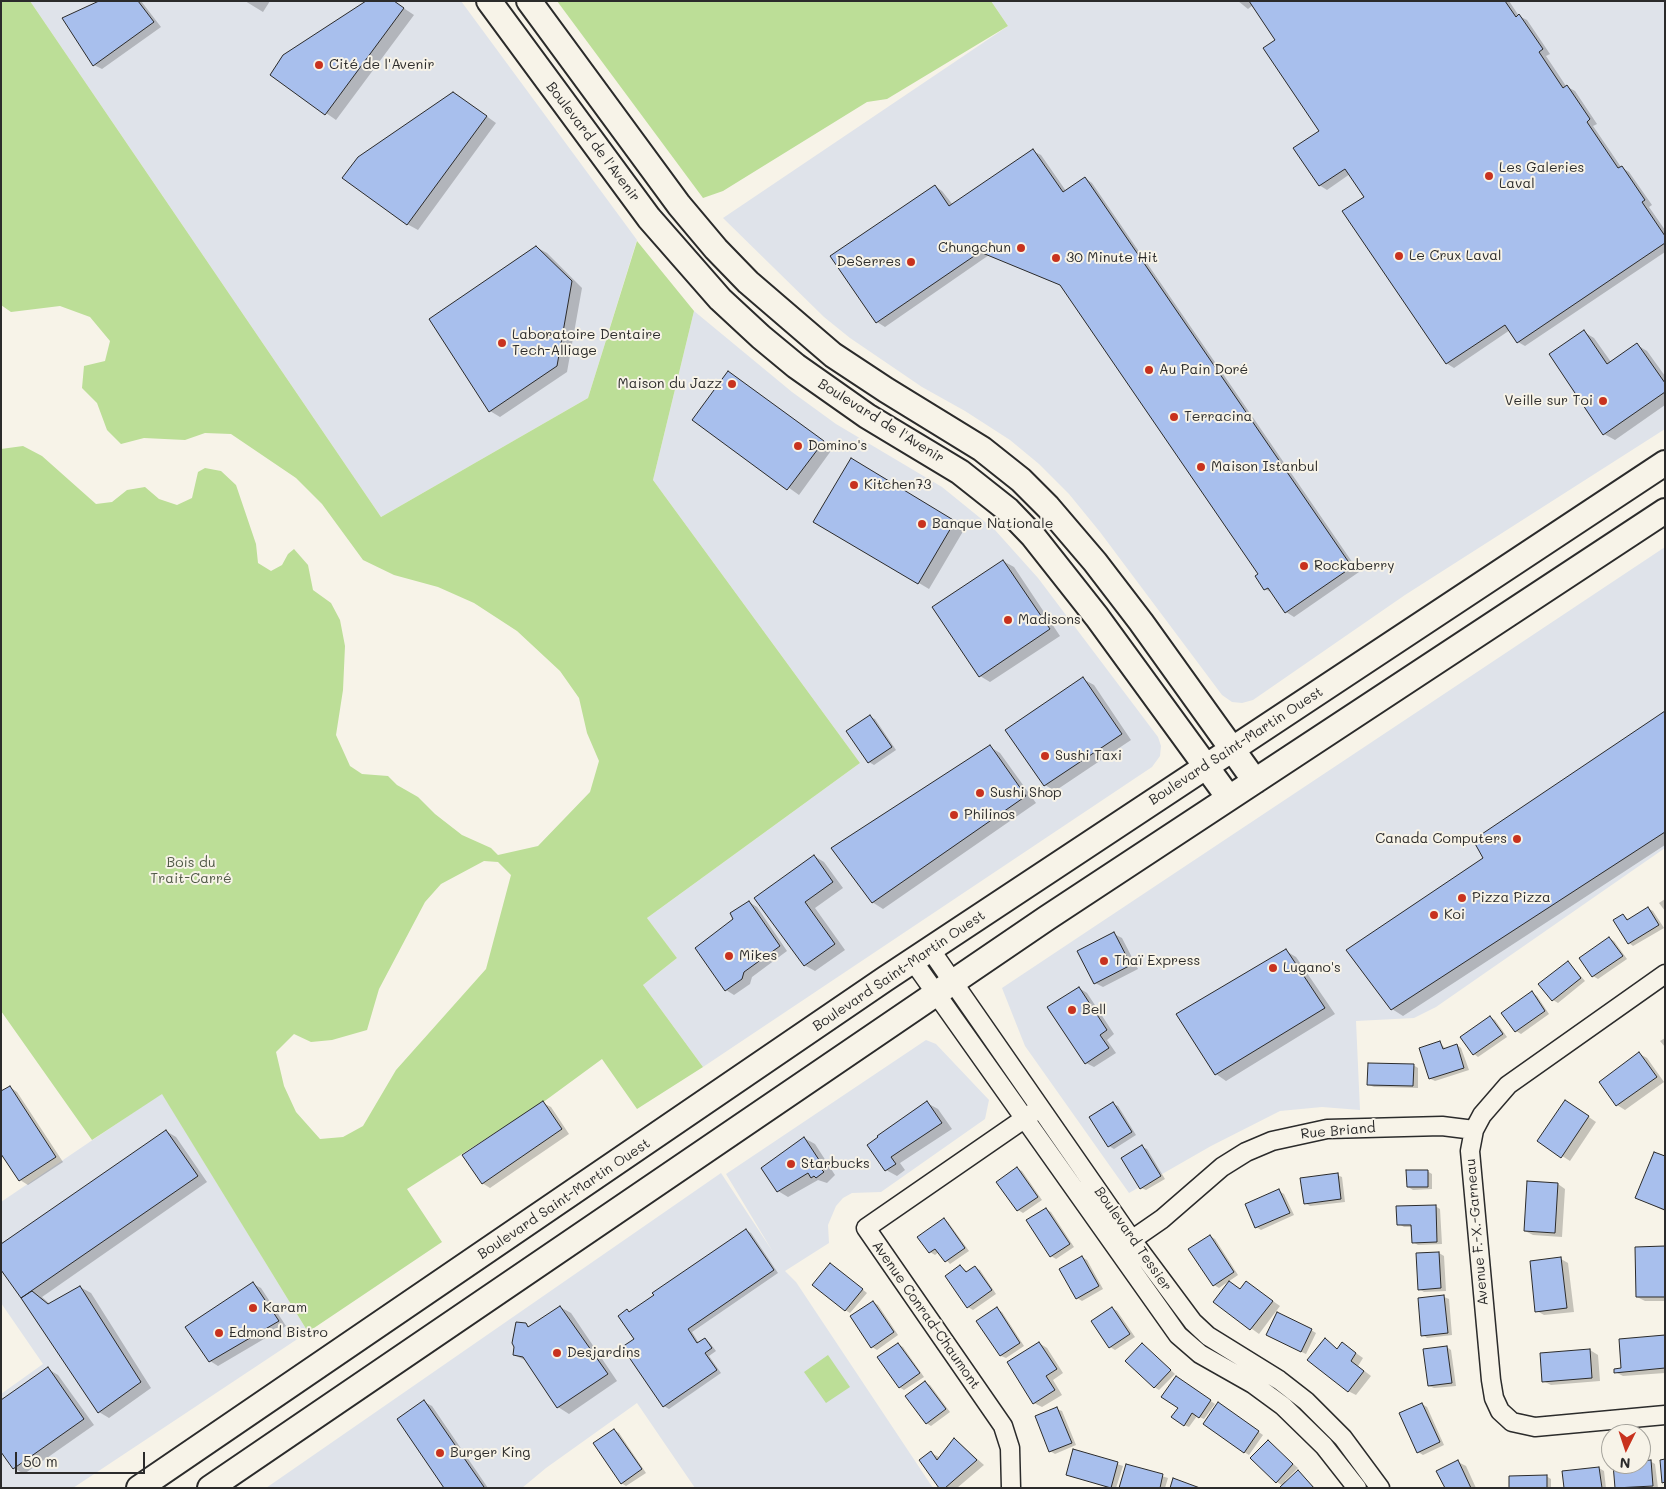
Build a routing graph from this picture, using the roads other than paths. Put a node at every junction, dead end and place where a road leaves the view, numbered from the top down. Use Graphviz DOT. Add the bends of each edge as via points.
graph roads {
  1 [pos="489,1"];
  2 [pos="529,1"];
  3 [pos="1665,463"];
  4 [pos="1665,511"];
  5 [pos="1233,748"];
  6 [pos="1207,766"];
  7 [pos="1255,781"];
  8 [pos="1229,798"];
  9 [pos="921,955"];
  10 [pos="1665,974"];
  11 [pos="945,988"];
  12 [pos="1040,1107"];
  13 [pos="1025,1118"];
  14 [pos="1474,1130"];
  15 [pos="1125,1244"];
  16 [pos="1665,1415"];
  17 [pos="138,1488"];
  18 [pos="210,1488"];
  19 [pos="1011,1488"];
  20 [pos="1357,1488"];
  21 [pos="1380,1488"];
  1 -- 6 [label="main road, Boulevard de l'Avenir" via="640,205 706,285 761,337 807,374 867,416 947,463 1008,510 1069,580"];
  2 -- 5 [label="main road, Boulevard de l'Avenir" via="679,205 726,260 827,350 864,377 982,449 1034,492 1095,562"];
  3 -- 5 [label="main road, Boulevard Saint-Martin Ouest"];
  4 -- 7 [label="main road"];
  5 -- 6 [label="main road, Boulevard Saint-Martin Ouest"];
  5 -- 7 [label="main road, Boulevard de l'Avenir"];
  6 -- 8 [label="main road, Boulevard de l'Avenir"];
  6 -- 9 [label="main road, Boulevard Saint-Martin Ouest"];
  7 -- 8 [label="main road"];
  8 -- 11 [label="main road"];
  9 -- 11 [label="street, Boulevard Tessier"];
  9 -- 17 [label="main road, Boulevard Saint-Martin Ouest"];
  10 -- 14 [label="street, Avenue F.-X.-Garneau" via="1508,1085 1489,1104"];
  11 -- 12 [label="street, Boulevard Tessier"];
  11 -- 13 [label="street, Boulevard Tessier"];
  11 -- 18 [label="main road"];
  12 -- 13 [label="street, Avenue Conrad-Chaumont"];
  12 -- 15 [label="street, Boulevard Tessier"];
  13 -- 15 [label="street, Boulevard Tessier"];
  13 -- 19 [label="street, Avenue Conrad-Chaumont" via="866,1228 1002,1426 1010,1448"];
  14 -- 15 [label="street, Rue Briand" via="1442,1126 1341,1128 1279,1139 1246,1152 1222,1167 1162,1219"];
  14 -- 16 [label="street, Avenue F.-X.-Garneau" via="1470,1151 1472,1186 1490,1380 1500,1412 1512,1422 1536,1427"];
  15 -- 20 [label="street, Boulevard Tessier" via="1172,1327 1185,1342 1284,1406 1324,1446"];
  15 -- 21 [label="street, Boulevard Tessier" via="1192,1322 1208,1336 1279,1380 1306,1401 1343,1438"];
}
